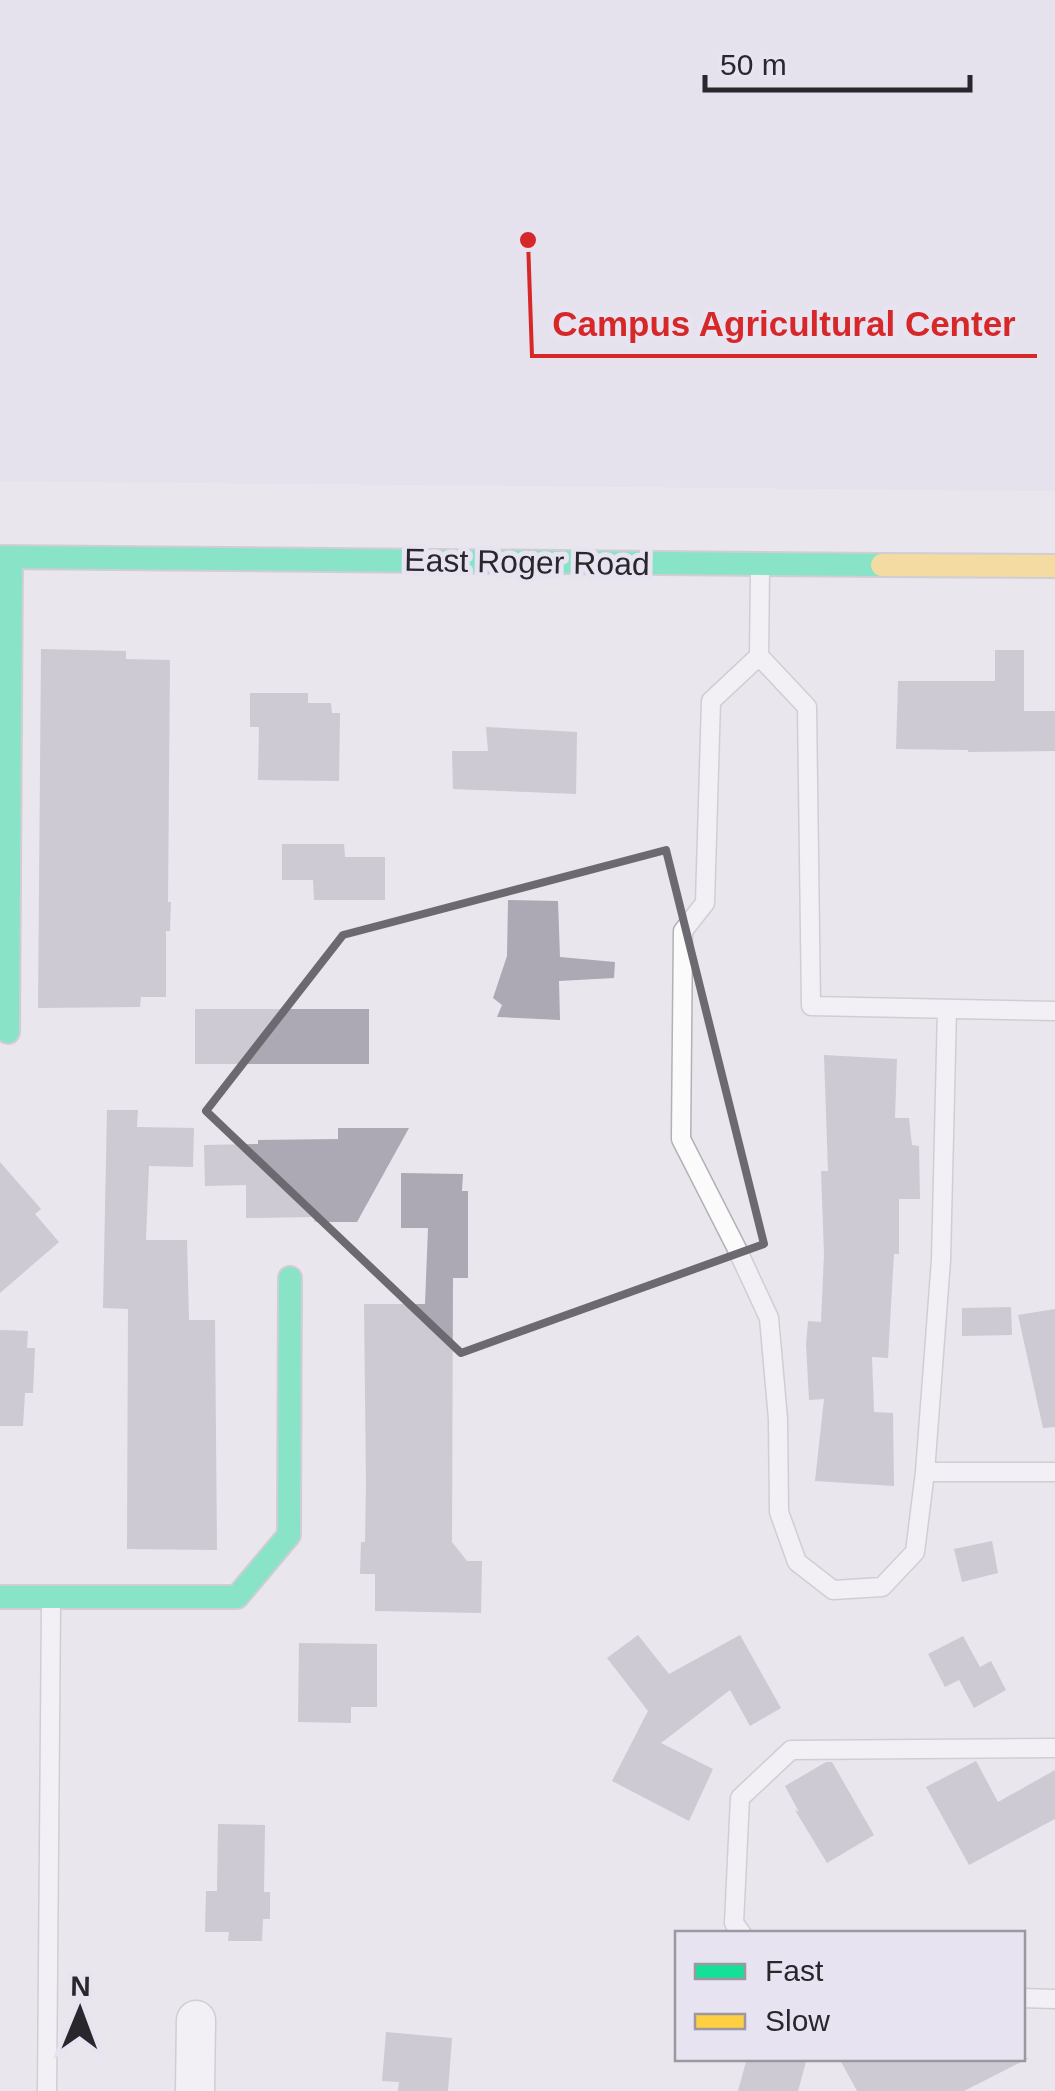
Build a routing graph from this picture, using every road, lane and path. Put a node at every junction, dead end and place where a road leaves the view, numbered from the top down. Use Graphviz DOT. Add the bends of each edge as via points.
graph roads {
  1 [pos="6,557"];
  2 [pos="760,564"];
  3 [pos="1055,566"];
  4 [pos="759,656"];
  5 [pos="947,1009"];
  6 [pos="1055,1011"];
  7 [pos="4,1032"];
  8 [pos="290,1278"];
  9 [pos="925,1472"];
  10 [pos="1055,1472"];
  11 [pos="0,1597"];
  12 [pos="51,1598"];
  13 [pos="1055,1748"];
  14 [pos="740,1931"];
  15 [pos="1025,1998"];
  16 [pos="1055,1999"];
  17 [pos="196,2020"];
  18 [pos="47,2091"];
  19 [pos="196,2091"];
  1 -- 2 [label="street, East Roger Road"];
  1 -- 7 [label="street"];
  2 -- 3 [label="street, East Roger Road"];
  2 -- 4 [label="lane"];
  4 -- 5 [label="lane" via="807,706 810,1006"];
  4 -- 9 [label="lane" via="711,701 705,904 682,931 681,1139 769,1318 779,1512 797,1562 833,1590 882,1587 916,1552"];
  5 -- 6 [label="lane"];
  5 -- 9 [label="lane" via="941,1260"];
  8 -- 12 [label="street" via="289,1535 238,1596"];
  9 -- 10 [label="lane"];
  11 -- 12 [label="street"];
  12 -- 18 [label="lane"];
  13 -- 14 [label="lane" via="791,1750 740,1798 734,1923"];
  15 -- 16 [label="lane"];
  17 -- 19 [label="street"];
}
